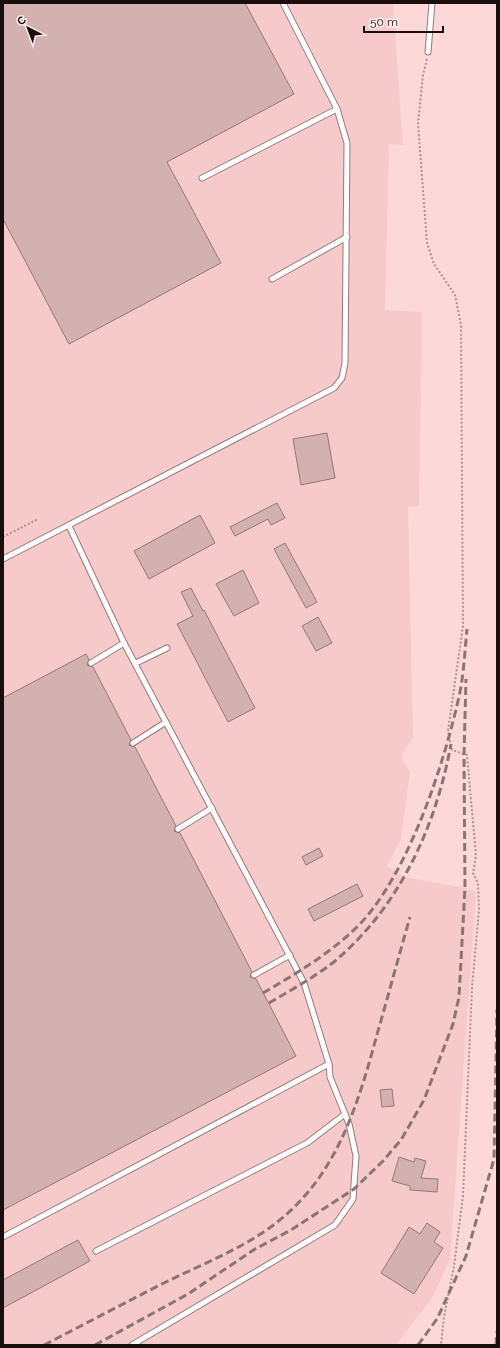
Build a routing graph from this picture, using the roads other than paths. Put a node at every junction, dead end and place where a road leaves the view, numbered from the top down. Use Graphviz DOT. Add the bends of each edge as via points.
graph roads {
  1 [pos="283,3"];
  2 [pos="432,3"];
  3 [pos="428,52"];
  4 [pos="337,109"];
  5 [pos="202,178"];
  6 [pos="347,237"];
  7 [pos="272,279"];
  8 [pos="69,526"];
  9 [pos="3,559"];
  10 [pos="124,643"];
  11 [pos="167,648"];
  12 [pos="91,663"];
  13 [pos="136,664"];
  14 [pos="166,722"];
  15 [pos="133,743"];
  16 [pos="212,808"];
  17 [pos="178,829"];
  18 [pos="290,955"];
  19 [pos="254,975"];
  20 [pos="329,1064"];
  21 [pos="345,1114"];
  22 [pos="3,1237"];
  23 [pos="96,1251"];
  24 [pos="132,1345"];
  1 -- 4 [label="lane"];
  2 -- 3 [label="lane"];
  4 -- 5 [label="lane"];
  4 -- 6 [label="lane" via="347,143"];
  6 -- 7 [label="lane"];
  6 -- 8 [label="lane" via="345,363 342,378 334,388"];
  8 -- 9 [label="lane"];
  8 -- 10 [label="lane"];
  10 -- 12 [label="lane"];
  10 -- 13 [label="lane"];
  11 -- 13 [label="lane"];
  13 -- 14 [label="lane"];
  14 -- 15 [label="lane"];
  14 -- 16 [label="lane"];
  16 -- 17 [label="lane"];
  16 -- 18 [label="lane"];
  18 -- 19 [label="lane"];
  18 -- 20 [label="lane" via="304,982"];
  20 -- 21 [label="lane" via="330,1077"];
  20 -- 22 [label="lane"];
  21 -- 23 [label="lane" via="307,1143"];
  21 -- 24 [label="lane" via="356,1156 353,1199 335,1225"];
}
